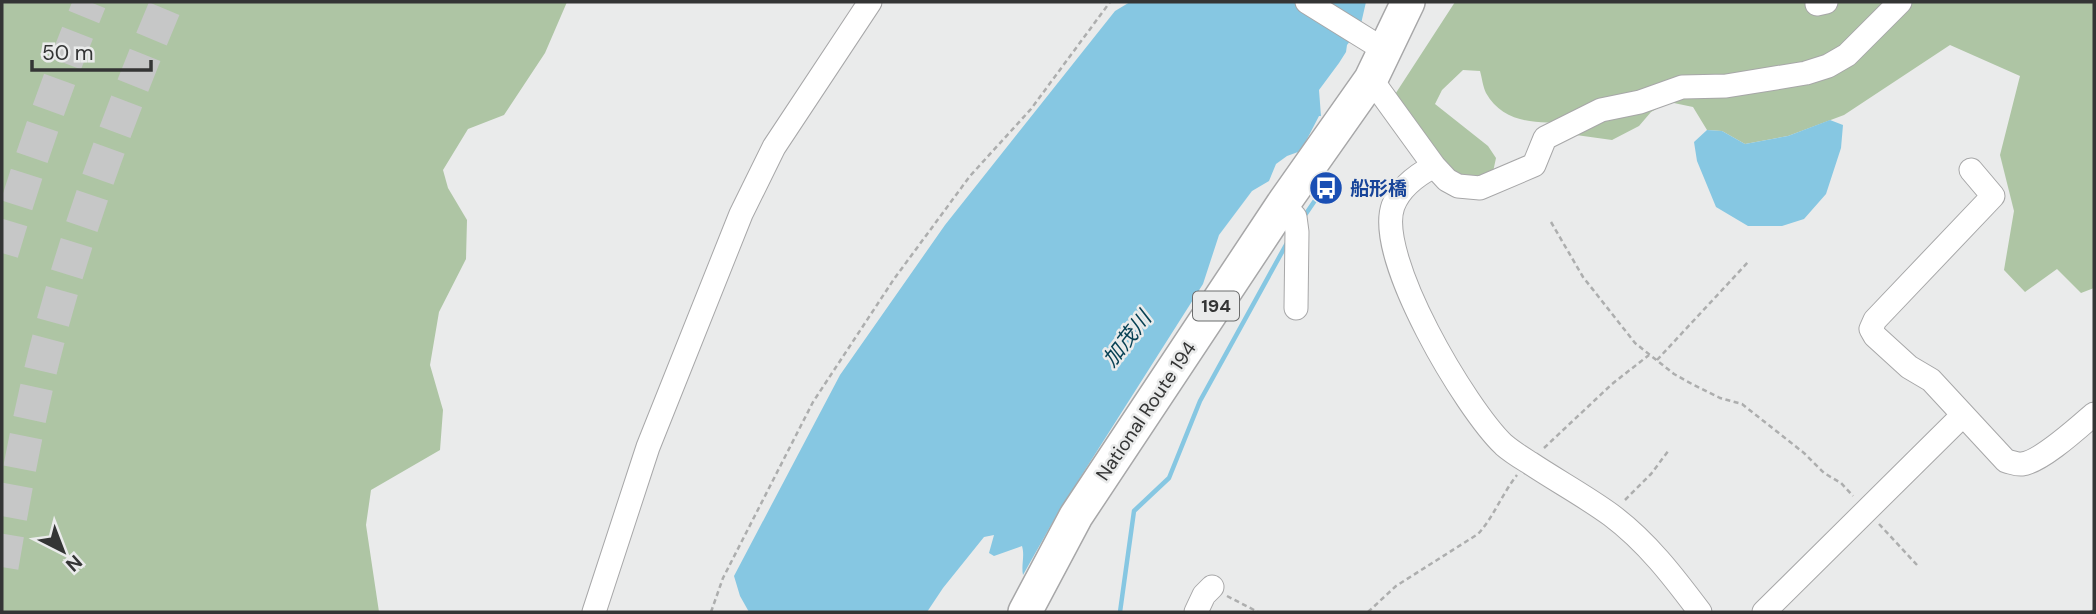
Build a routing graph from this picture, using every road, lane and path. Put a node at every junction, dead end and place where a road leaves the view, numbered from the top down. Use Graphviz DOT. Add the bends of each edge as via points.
graph roads {
  1 [pos="870,2"];
  2 [pos="1110,2"];
  3 [pos="1307,2"];
  4 [pos="1408,2"];
  5 [pos="1900,2"];
  6 [pos="1377,58"];
  7 [pos="1434,166"];
  8 [pos="1971,170"];
  9 [pos="1283,204"];
  10 [pos="1551,222"];
  11 [pos="1749,261"];
  12 [pos="1296,308"];
  13 [pos="1649,355"];
  14 [pos="1657,360"];
  15 [pos="2094,414"];
  16 [pos="1963,415"];
  17 [pos="1669,450"];
  18 [pos="1530,463"];
  19 [pos="1867,511"];
  20 [pos="1610,514"];
  21 [pos="1917,565"];
  22 [pos="1212,587"];
  23 [pos="2094,610"];
  24 [pos="594,612"];
  25 [pos="711,612"];
  26 [pos="1025,612"];
  27 [pos="1196,612"];
  28 [pos="1258,612"];
  29 [pos="1368,612"];
  30 [pos="1700,612"];
  31 [pos="1765,612"];
  32 [pos="2090,612"];
  1 -- 24 [label="street" via="774,147 741,214 648,447"];
  2 -- 25 [label="path" via="1031,109 970,176 894,279 813,402 723,578"];
  3 -- 6 [label="street"];
  4 -- 6 [label="highway, National Route 194 / 194"];
  5 -- 7 [label="street" via="1847,55 1817,69 1726,86 1682,87 1601,110 1545,138 1534,165 1480,188 1458,186"];
  6 -- 7 [label="street"];
  6 -- 9 [label="highway, National Route 194 / 194"];
  7 -- 18 [label="street" via="1419,173 1392,208 1394,246 1403,276 1476,413 1505,447"];
  8 -- 16 [label="street" via="1993,196 1871,329 1909,367 1931,380"];
  9 -- 12 [label="street" via="1295,218 1297,232"];
  9 -- 26 [label="highway, National Route 194 / 194" via="1076,516"];
  10 -- 13 [label="path" via="1583,277 1635,344"];
  11 -- 14 [label="path"];
  13 -- 14 [label="path"];
  13 -- 18 [label="path"];
  14 -- 19 [label="path" via="1692,384 1742,404 1841,483"];
  15 -- 16 [label="street" via="2065,439 2022,465 2006,461"];
  16 -- 19 [label="street"];
  17 -- 20 [label="path"];
  18 -- 20 [label="street"];
  18 -- 29 [label="path" via="1503,493 1478,534 1396,586"];
  19 -- 21 [label="path"];
  19 -- 31 [label="street"];
  20 -- 30 [label="street" via="1646,545"];
  22 -- 27 [label="street"];
  22 -- 28 [label="path"];
  23 -- 32 [label="path"];
}
